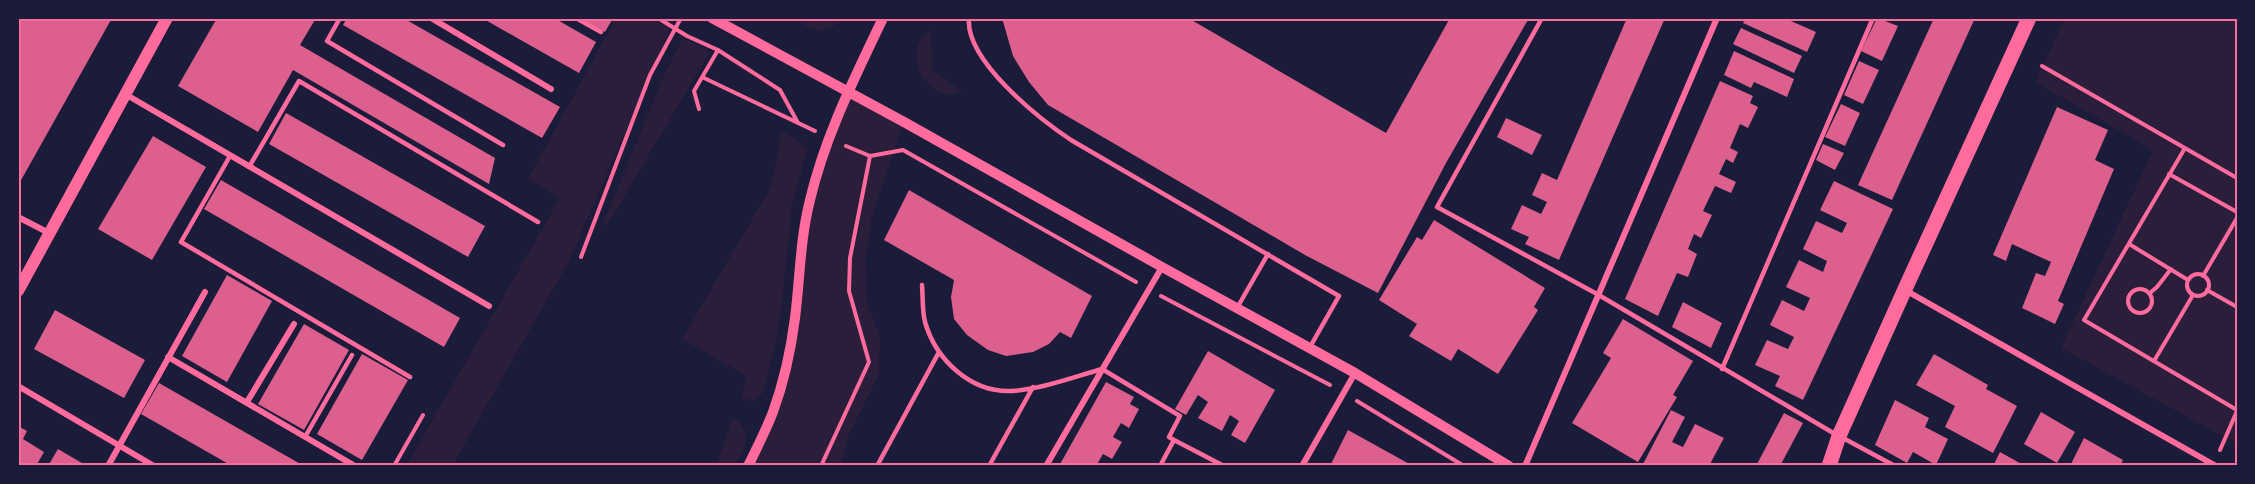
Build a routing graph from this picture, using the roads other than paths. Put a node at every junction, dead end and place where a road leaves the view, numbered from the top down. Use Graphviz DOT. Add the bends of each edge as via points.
graph roads {
  1 [pos="167,18"];
  2 [pos="340,18"];
  3 [pos="431,18"];
  4 [pos="576,18"];
  5 [pos="712,18"];
  6 [pos="883,18"];
  7 [pos="969,18"];
  8 [pos="1542,18"];
  9 [pos="1717,18"];
  10 [pos="1874,18"];
  11 [pos="2029,18"];
  12 [pos="601,32"];
  13 [pos="551,89"];
  14 [pos="847,92"];
  15 [pos="124,94"];
  16 [pos="503,145"];
  17 [pos="230,156"];
  18 [pos="249,167"];
  19 [pos="18,216"];
  20 [pos="538,222"];
  21 [pos="51,233"];
  22 [pos="1268,254"];
  23 [pos="1162,267"];
  24 [pos="922,285"];
  25 [pos="1905,289"];
  26 [pos="18,291"];
  27 [pos="205,292"];
  28 [pos="1597,294"];
  29 [pos="489,306"];
  30 [pos="1237,308"];
  31 [pos="294,324"];
  32 [pos="1310,347"];
  33 [pos="939,352"];
  34 [pos="352,355"];
  35 [pos="168,357"];
  36 [pos="1102,369"];
  37 [pos="1722,369"];
  38 [pos="1355,373"];
  39 [pos="410,377"];
  40 [pos="18,386"];
  41 [pos="1033,387"];
  42 [pos="247,402"];
  43 [pos="1839,436"];
  44 [pos="305,437"];
  45 [pos="1174,440"];
  46 [pos="119,445"];
  47 [pos="2215,465"];
  48 [pos="108,466"];
  49 [pos="154,466"];
  50 [pos="355,466"];
  51 [pos="748,466"];
  52 [pos="877,466"];
  53 [pos="989,466"];
  54 [pos="1046,466"];
  55 [pos="1160,466"];
  56 [pos="1224,466"];
  57 [pos="1302,466"];
  58 [pos="1509,466"];
  59 [pos="1525,466"];
  60 [pos="1829,466"];
  61 [pos="1895,466"];
  1 -- 15 [label="main road"];
  2 -- 16 [label="lane" via="327,41"];
  3 -- 13 [label="street"];
  4 -- 12 [label="lane"];
  5 -- 14 [label="street"];
  6 -- 14 [label="street"];
  7 -- 22 [label="lane" via="971,40 981,58 1041,120"];
  8 -- 28 [label="lane" via="1437,207"];
  9 -- 28 [label="street"];
  10 -- 37 [label="lane"];
  11 -- 25 [label="main road"];
  14 -- 23 [label="street"];
  14 -- 51 [label="street" via="809,201 786,364 773,411"];
  15 -- 17 [label="street"];
  15 -- 21 [label="main road"];
  17 -- 18 [label="street"];
  17 -- 39 [label="lane" via="181,242"];
  18 -- 20 [label="lane" via="299,81"];
  18 -- 29 [label="street"];
  19 -- 21 [label="street"];
  21 -- 26 [label="main road"];
  22 -- 30 [label="lane"];
  22 -- 32 [label="lane" via="1339,296"];
  23 -- 30 [label="street"];
  23 -- 36 [label="street"];
  24 -- 33 [label="lane" via="924,319"];
  25 -- 43 [label="main road"];
  25 -- 47 [label="street"];
  27 -- 35 [label="street"];
  28 -- 37 [label="lane"];
  28 -- 59 [label="street"];
  30 -- 32 [label="street"];
  31 -- 42 [label="street"];
  32 -- 38 [label="street"];
  33 -- 41 [label="lane" via="952,368 989,390"];
  33 -- 52 [label="lane"];
  34 -- 44 [label="lane"];
  35 -- 42 [label="street"];
  35 -- 46 [label="street"];
  36 -- 41 [label="lane"];
  36 -- 45 [label="lane" via="1180,416 1169,437"];
  36 -- 54 [label="street"];
  37 -- 43 [label="lane"];
  38 -- 57 [label="street"];
  38 -- 58 [label="street"];
  40 -- 46 [label="street"];
  41 -- 53 [label="lane"];
  42 -- 44 [label="street"];
  43 -- 60 [label="main road"];
  43 -- 61 [label="lane"];
  44 -- 50 [label="street"];
  45 -- 55 [label="lane"];
  45 -- 56 [label="lane"];
  46 -- 48 [label="street"];
  46 -- 49 [label="street"];
}
